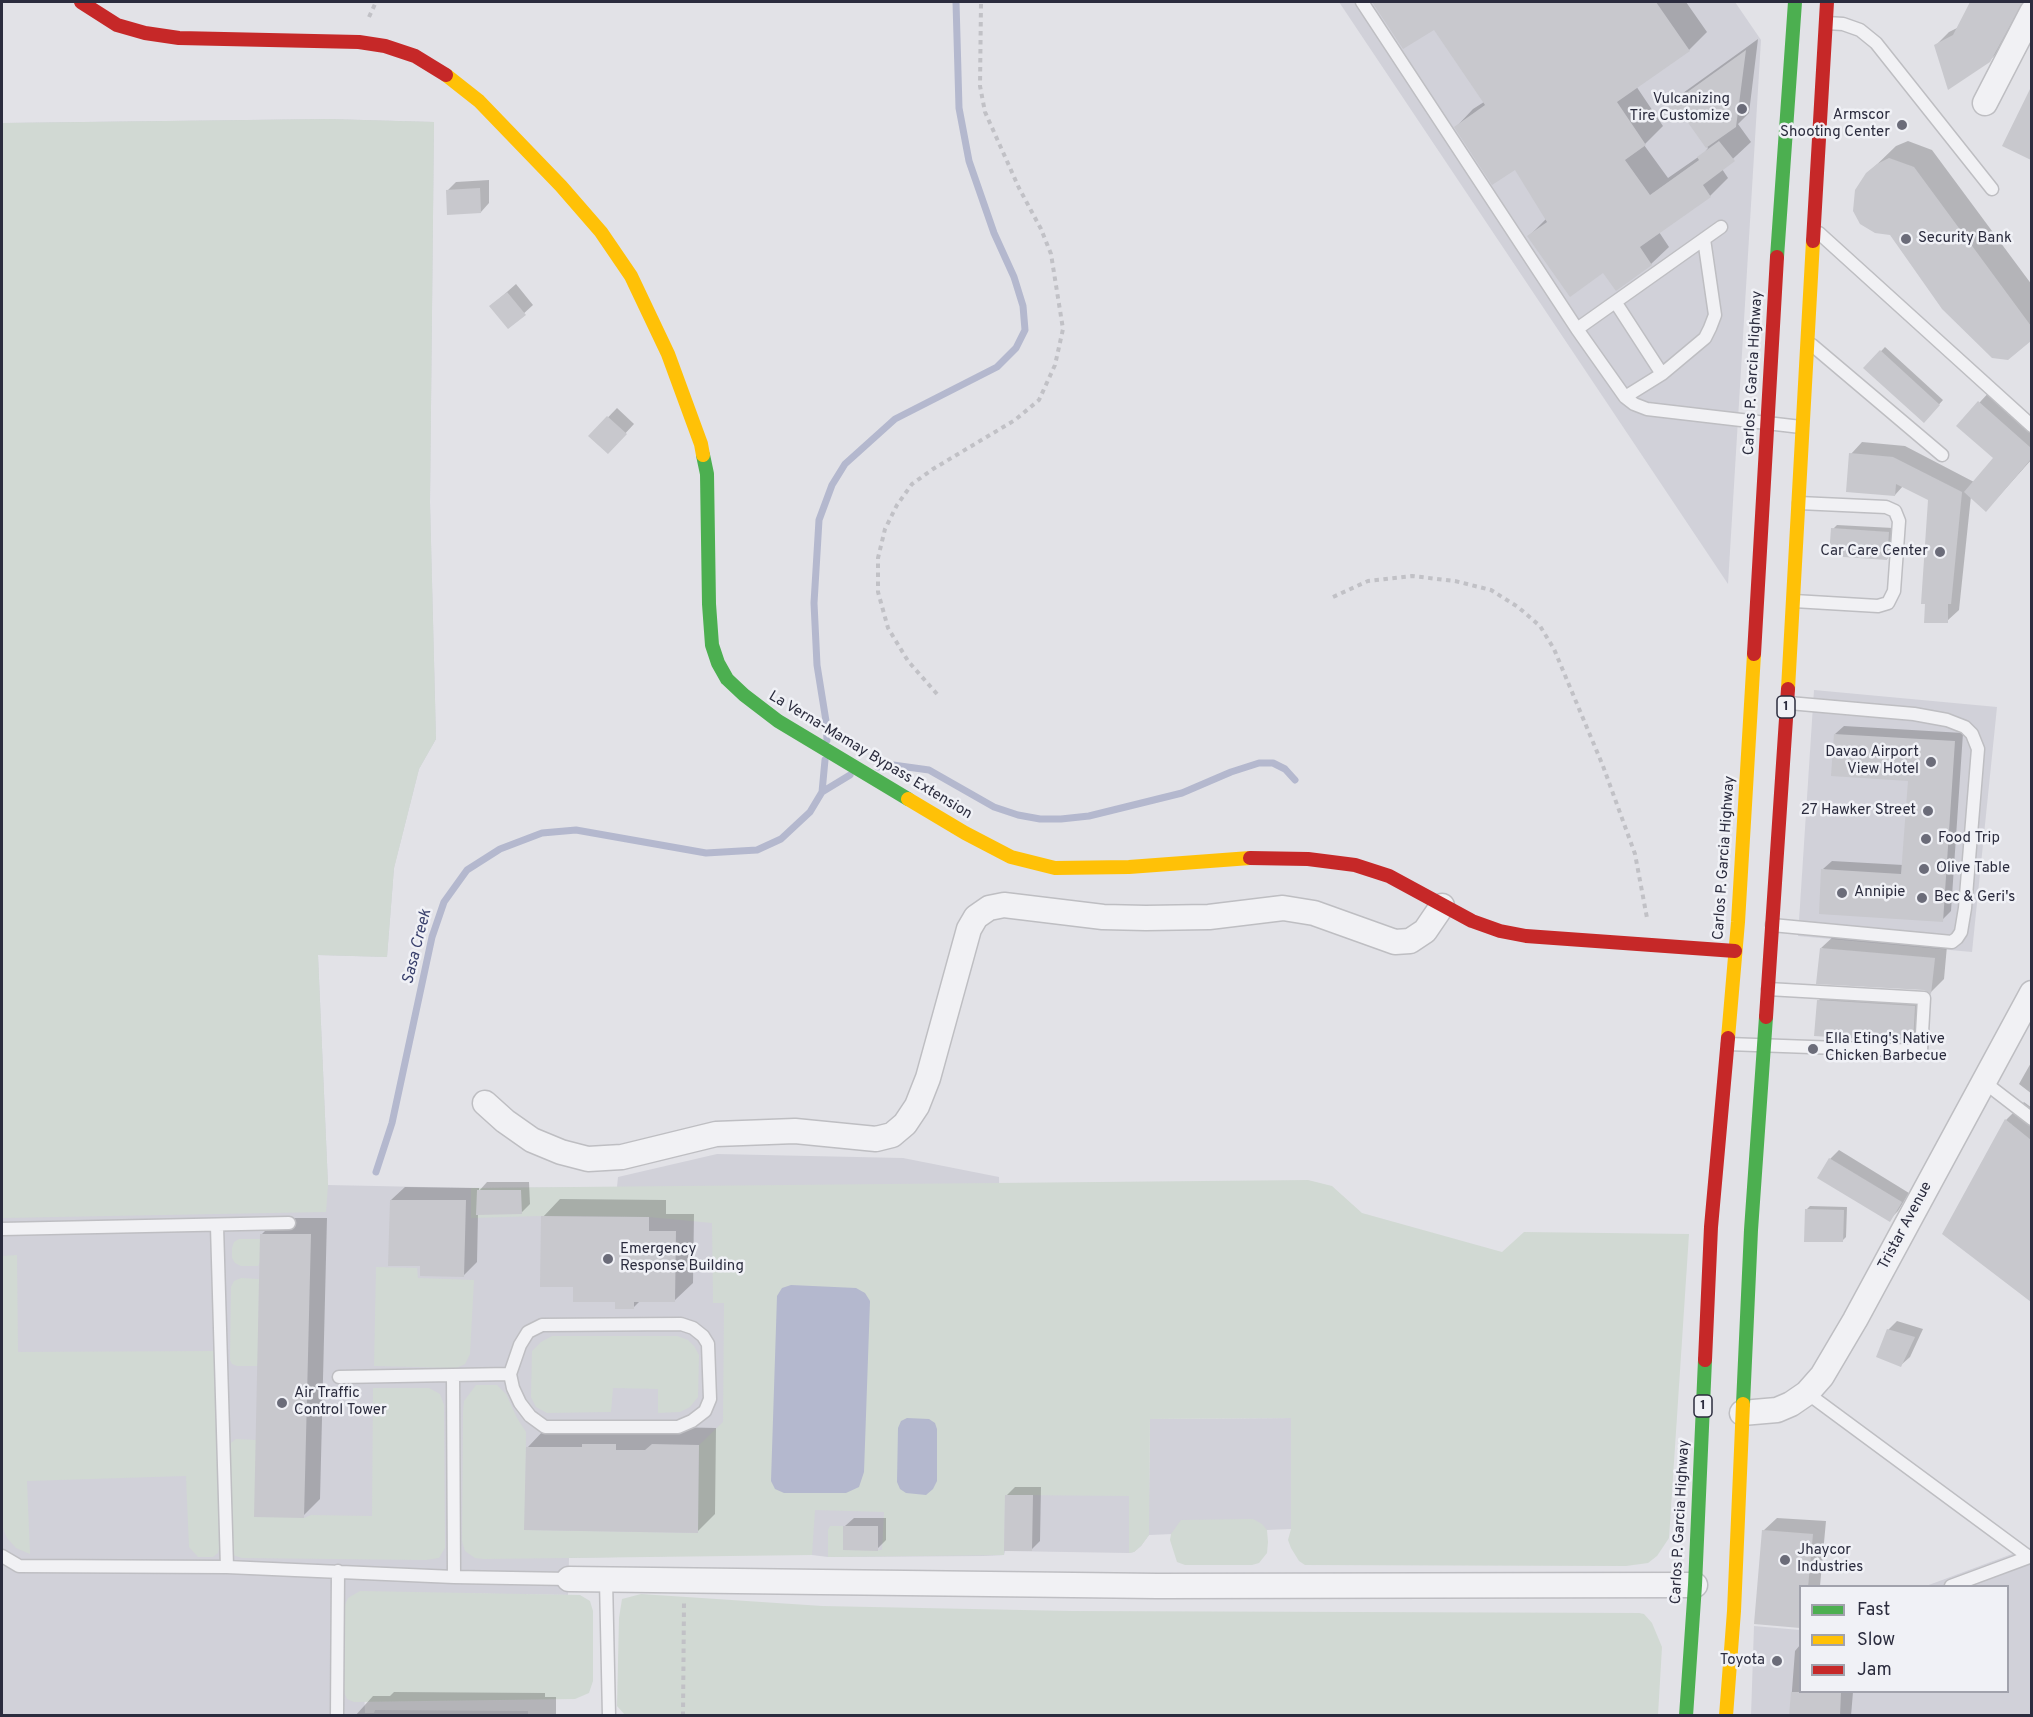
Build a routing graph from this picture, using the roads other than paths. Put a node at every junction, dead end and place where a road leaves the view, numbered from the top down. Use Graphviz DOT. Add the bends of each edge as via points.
graph roads {
  1 [pos="81,2"];
  2 [pos="1362,2"];
  3 [pos="1795,2"];
  4 [pos="1827,2"];
  5 [pos="2031,12"];
  6 [pos="1826,23"];
  7 [pos="1985,103"];
  8 [pos="1992,189"];
  9 [pos="1721,227"];
  10 [pos="1796,228"];
  11 [pos="1704,239"];
  12 [pos="1616,303"];
  13 [pos="1577,329"];
  14 [pos="1790,340"];
  15 [pos="1662,374"];
  16 [pos="1625,397"];
  17 [pos="1768,423"];
  18 [pos="2031,426"];
  19 [pos="1803,427"];
  20 [pos="1942,455"];
  21 [pos="1798,503"];
  22 [pos="1792,601"];
  23 [pos="1787,703"];
  24 [pos="1762,811"];
  25 [pos="1442,906"];
  26 [pos="1755,924"];
  27 [pos="1735,951"];
  28 [pos="1750,989"];
  29 [pos="2031,993"];
  30 [pos="1727,1044"];
  31 [pos="1764,1044"];
  32 [pos="1983,1082"];
  33 [pos="485,1103"];
  34 [pos="2031,1119"];
  35 [pos="289,1223"];
  36 [pos="217,1226"];
  37 [pos="2,1228"];
  38 [pos="510,1374"];
  39 [pos="453,1376"];
  40 [pos="339,1377"];
  41 [pos="1807,1393"];
  42 [pos="1742,1413"];
  43 [pos="1736,1543"];
  44 [pos="2,1556"];
  45 [pos="2030,1557"];
  46 [pos="227,1567"];
  47 [pos="338,1571"];
  48 [pos="1708,1576"];
  49 [pos="454,1577"];
  50 [pos="569,1579"];
  51 [pos="606,1580"];
  52 [pos="1956,1585"];
  53 [pos="337,1716"];
  54 [pos="609,1716"];
  55 [pos="1686,1716"];
  56 [pos="1726,1716"];
  1 -- 25 [label="main road, La Verna-Mamay Bypass Extension" via="117,25 178,38 385,46 415,56 479,101 601,232 631,276 668,354 701,444 707,474 712,645 718,663 727,679 744,695 797,733 965,833 1033,864 1065,869 1257,857 1308,859 1355,865 1389,876"];
  2 -- 13 [label="lane"];
  3 -- 10 [label="main road, Carlos P. Garcia Highway / 1"];
  4 -- 6 [label="main road, Carlos P. Garcia Highway / 1"];
  5 -- 7 [label="street"];
  6 -- 8 [label="lane" via="1860,30 1876,43"];
  6 -- 10 [label="main road, Carlos P. Garcia Highway / 1"];
  9 -- 11 [label="lane"];
  10 -- 14 [label="main road, Carlos P. Garcia Highway / 1"];
  10 -- 14 [label="main road, Carlos P. Garcia Highway / 1"];
  10 -- 18 [label="lane"];
  11 -- 12 [label="lane"];
  11 -- 15 [label="lane" via="1715,315 1705,338"];
  12 -- 13 [label="lane"];
  12 -- 15 [label="lane"];
  13 -- 16 [label="lane"];
  14 -- 17 [label="main road, Carlos P. Garcia Highway / 1"];
  14 -- 19 [label="main road, Carlos P. Garcia Highway / 1"];
  14 -- 20 [label="lane"];
  15 -- 16 [label="lane"];
  16 -- 17 [label="lane" via="1647,409"];
  17 -- 19 [label="lane"];
  17 -- 24 [label="main road, Carlos P. Garcia Highway / 1"];
  19 -- 21 [label="main road, Carlos P. Garcia Highway / 1"];
  21 -- 22 [label="main road, Carlos P. Garcia Highway / 1"];
  21 -- 22 [label="lane" via="1886,507 1895,512 1899,521 1894,591 1888,603 1878,606"];
  22 -- 23 [label="main road, Carlos P. Garcia Highway / 1"];
  23 -- 24 [label="main road, Carlos P. Garcia Highway / 1"];
  23 -- 26 [label="lane" via="1914,714 1947,720 1972,734 1978,749 1965,908 1961,932 1952,942"];
  24 -- 26 [label="main road, Carlos P. Garcia Highway / 1"];
  24 -- 26 [label="main road, Carlos P. Garcia Highway / 1"];
  25 -- 27 [label="main road, La Verna-Mamay Bypass Extension" via="1472,921 1526,936"];
  25 -- 33 [label="street" via="1425,931 1410,941 1395,942 1314,913 1283,908 1209,917 1146,918 1004,905 989,908 976,917 969,929 917,1106 892,1135 876,1138 795,1131 716,1134 622,1157 588,1160 532,1140"];
  26 -- 27 [label="main road, Carlos P. Garcia Highway / 1"];
  26 -- 28 [label="main road, Carlos P. Garcia Highway / 1"];
  27 -- 28 [label="main road, Carlos P. Garcia Highway / 1"];
  28 -- 30 [label="main road, Carlos P. Garcia Highway / 1"];
  28 -- 31 [label="main road, Carlos P. Garcia Highway / 1"];
  28 -- 31 [label="lane" via="1924,998 1921,1051"];
  29 -- 32 [label="street, Tristar Avenue"];
  30 -- 31 [label="lane"];
  30 -- 48 [label="main road, Carlos P. Garcia Highway / 1" via="1716,1227"];
  31 -- 42 [label="main road, Carlos P. Garcia Highway / 1" via="1746,1229"];
  32 -- 34 [label="lane"];
  32 -- 41 [label="street, Tristar Avenue" via="1845,1338"];
  35 -- 36 [label="lane"];
  36 -- 37 [label="lane"];
  36 -- 46 [label="lane"];
  38 -- 38 [label="lane" via="520,1403 545,1426 678,1427 705,1411 710,1399 708,1344 693,1328 681,1324 542,1325 528,1332 520,1344"];
  38 -- 39 [label="lane"];
  39 -- 40 [label="lane"];
  39 -- 49 [label="lane"];
  41 -- 42 [label="street, Tristar Avenue" via="1777,1410"];
  41 -- 45 [label="lane"];
  42 -- 43 [label="main road, Carlos P. Garcia Highway / 1"];
  43 -- 48 [label="main road"];
  43 -- 56 [label="main road, Carlos P. Garcia Highway / 1" via="1729,1608"];
  44 -- 46 [label="lane" via="19,1566"];
  45 -- 52 [label="lane"];
  46 -- 47 [label="lane"];
  47 -- 49 [label="lane"];
  47 -- 53 [label="lane"];
  48 -- 51 [label="street" via="1158,1586"];
  48 -- 55 [label="main road, Carlos P. Garcia Highway / 1"];
  49 -- 50 [label="lane"];
  50 -- 51 [label="street"];
  51 -- 54 [label="lane"];
}
